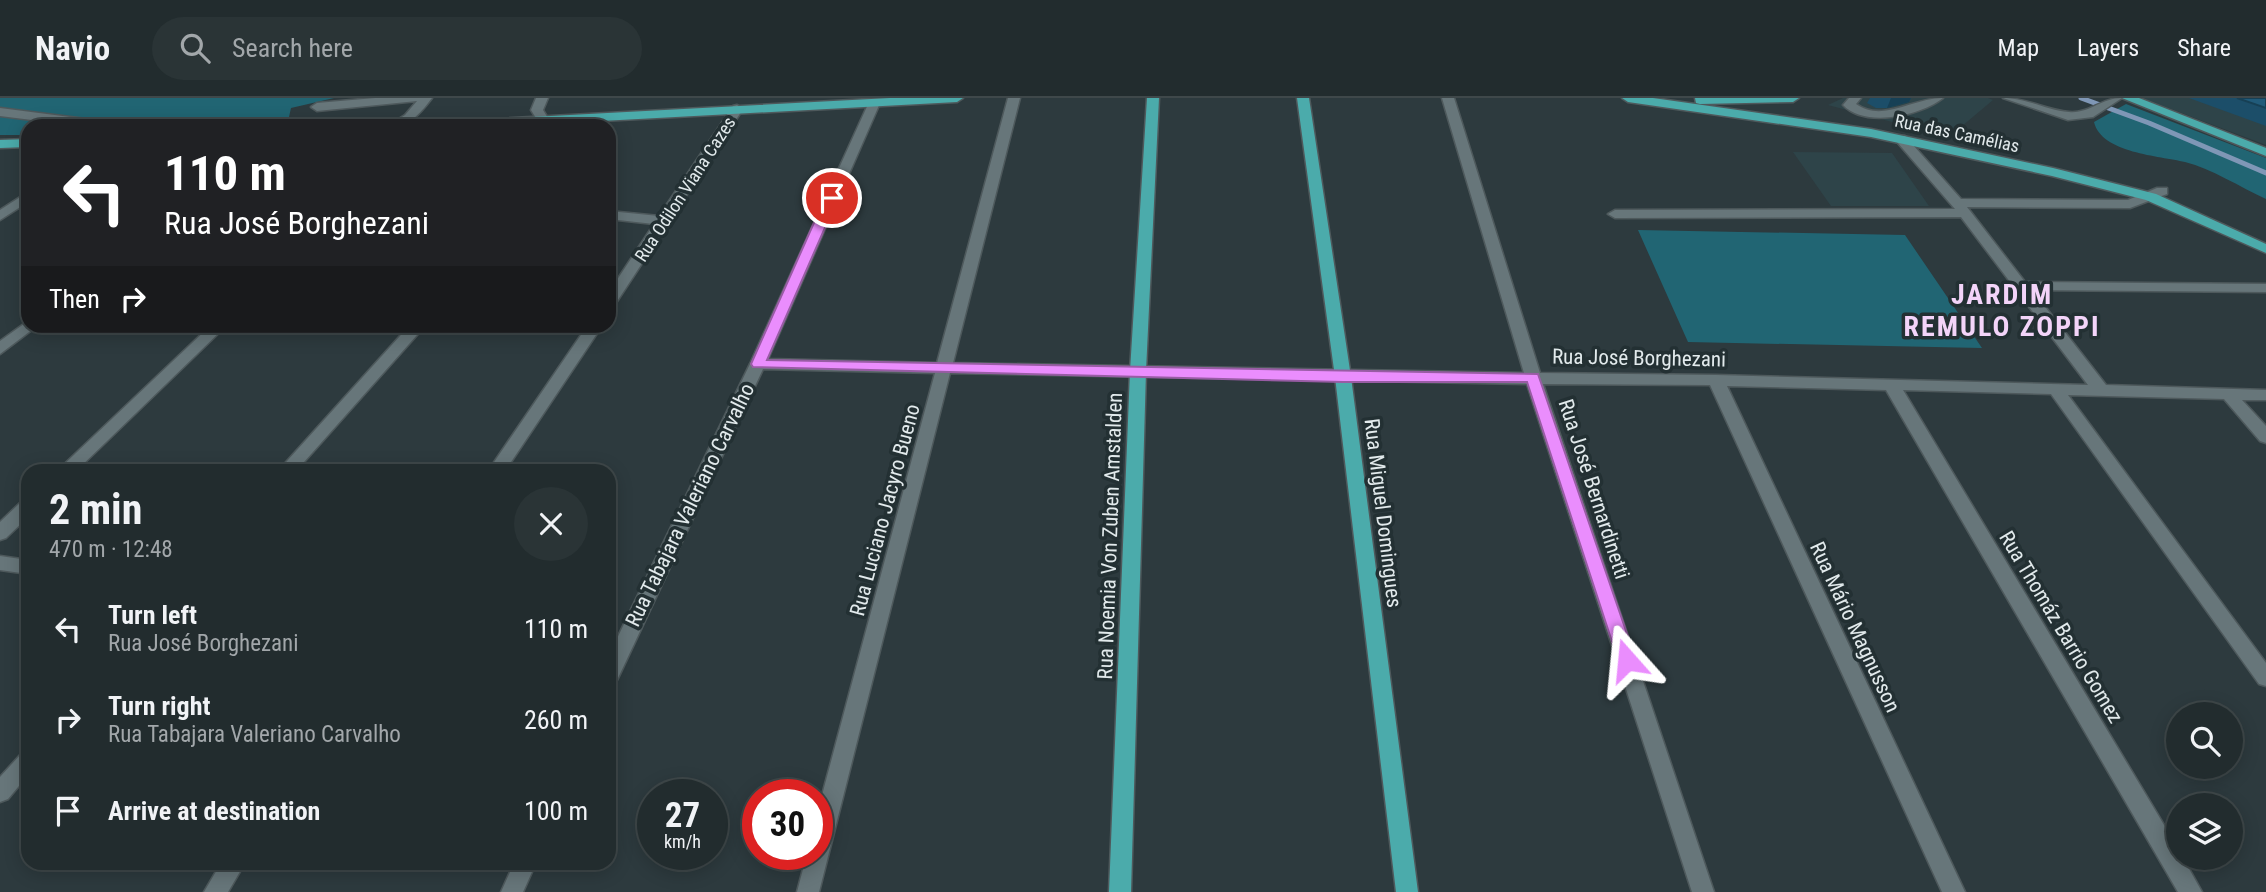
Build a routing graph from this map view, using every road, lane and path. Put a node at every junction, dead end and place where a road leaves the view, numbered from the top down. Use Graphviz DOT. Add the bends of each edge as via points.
graph roads {
  1 [pos="414,98"];
  2 [pos="426,98"];
  3 [pos="542,98"];
  4 [pos="957,98"];
  5 [pos="1014,98"];
  6 [pos="1153,98"];
  7 [pos="1303,98"];
  8 [pos="1448,98"];
  9 [pos="1629,98"];
  10 [pos="1793,98"];
  11 [pos="1855,98"];
  12 [pos="1937,98"];
  13 [pos="2009,98"];
  14 [pos="2128,98"];
  15 [pos="2113,99"];
  16 [pos="874,103"];
  17 [pos="317,107"];
  18 [pos="737,109"];
  19 [pos="0,112"];
  20 [pos="54,119"];
  21 [pos="407,119"];
  22 [pos="542,119"];
  23 [pos="561,119"];
  24 [pos="1901,139"];
  25 [pos="0,144"];
  26 [pos="21,144"];
  27 [pos="2266,152"];
  28 [pos="2156,194"];
  29 [pos="21,201"];
  30 [pos="1961,208"];
  31 [pos="1615,214"];
  32 [pos="0,216"];
  33 [pos="616,216"];
  34 [pos="664,221"];
  35 [pos="2266,249"];
  36 [pos="2023,286"];
  37 [pos="2266,288"];
  38 [pos="616,293"];
  39 [pos="21,332"];
  40 [pos="211,333"];
  41 [pos="411,333"];
  42 [pos="589,333"];
  43 [pos="0,349"];
  44 [pos="758,364"];
  45 [pos="946,368"];
  46 [pos="1138,371"];
  47 [pos="1343,377"];
  48 [pos="1533,377"];
  49 [pos="1716,380"];
  50 [pos="1892,386"];
  51 [pos="2055,389"];
  52 [pos="2100,390"];
  53 [pos="2228,394"];
  54 [pos="2266,395"];
  55 [pos="2266,437"];
  56 [pos="72,464"];
  57 [pos="292,464"];
  58 [pos="501,464"];
  59 [pos="21,513"];
  60 [pos="0,533"];
  61 [pos="0,563"];
  62 [pos="21,566"];
  63 [pos="616,649"];
  64 [pos="2266,678"];
  65 [pos="21,768"];
  66 [pos="0,792"];
  67 [pos="229,870"];
  68 [pos="522,870"];
  69 [pos="215,892"];
  70 [pos="512,892"];
  71 [pos="807,892"];
  72 [pos="1120,892"];
  73 [pos="1407,892"];
  74 [pos="1703,892"];
  75 [pos="1954,892"];
  76 [pos="2191,892"];
  1 -- 17 [label="street"];
  2 -- 21 [label="street"];
  3 -- 22 [label="street" via="537,110"];
  4 -- 16 [label="main road"];
  5 -- 45 [label="street, Rua Luciano Jacyro Bueno"];
  6 -- 46 [label="main road, Rua Noemia Von Zuben Amstalden"];
  7 -- 47 [label="main road, Rua Miguel Domingues"];
  8 -- 48 [label="street, Rua José Bernardinetti"];
  9 -- 10 [label="main road"];
  9 -- 24 [label="main road, Rua das Camélias"];
  11 -- 12 [label="street" via="1849,105 1875,117"];
  13 -- 15 [label="street" via="2068,116 2094,112"];
  14 -- 27 [label="main road"];
  16 -- 18 [label="main road"];
  16 -- 44 [label="street, Rua Tabajara Valeriano Carvalho"];
  18 -- 23 [label="main road"];
  18 -- 34 [label="street, Rua Odilon Viana Cazes"];
  19 -- 20 [label="street"];
  24 -- 28 [label="main road, Rua das Camélias"];
  24 -- 30 [label="street"];
  25 -- 26 [label="main road"];
  28 -- 30 [label="street" via="2130,204"];
  28 -- 35 [label="main road, Rua das Camélias"];
  29 -- 32 [label="street"];
  30 -- 31 [label="street"];
  30 -- 36 [label="street"];
  33 -- 34 [label="street"];
  34 -- 38 [label="street, Rua Odilon Viana Cazes"];
  36 -- 37 [label="street"];
  36 -- 52 [label="street"];
  39 -- 43 [label="street"];
  40 -- 56 [label="street"];
  41 -- 57 [label="street"];
  42 -- 58 [label="street"];
  44 -- 45 [label="street, Rua José Borghezani"];
  44 -- 63 [label="street, Rua Tabajara Valeriano Carvalho"];
  45 -- 46 [label="street, Rua José Borghezani"];
  45 -- 71 [label="street, Rua Luciano Jacyro Bueno"];
  46 -- 47 [label="street, Rua José Borghezani"];
  46 -- 72 [label="main road, Rua Noemia Von Zuben Amstalden"];
  47 -- 48 [label="street, Rua José Borghezani"];
  47 -- 73 [label="main road, Rua Miguel Domingues"];
  48 -- 49 [label="street, Rua José Borghezani"];
  48 -- 74 [label="street, Rua José Bernardinetti"];
  49 -- 50 [label="street, Rua José Borghezani"];
  49 -- 75 [label="street, Rua Mário Magnusson"];
  50 -- 51 [label="street, Rua José Borghezani"];
  50 -- 76 [label="street, Rua Thomáz Barrio Gomez"];
  51 -- 52 [label="street, Rua José Borghezani"];
  51 -- 64 [label="street"];
  52 -- 53 [label="street, Rua José Borghezani"];
  53 -- 54 [label="street, Rua José Borghezani"];
  53 -- 55 [label="street"];
  59 -- 60 [label="street"];
  61 -- 62 [label="street"];
  65 -- 66 [label="street"];
  67 -- 69 [label="street"];
  68 -- 70 [label="street"];
}
